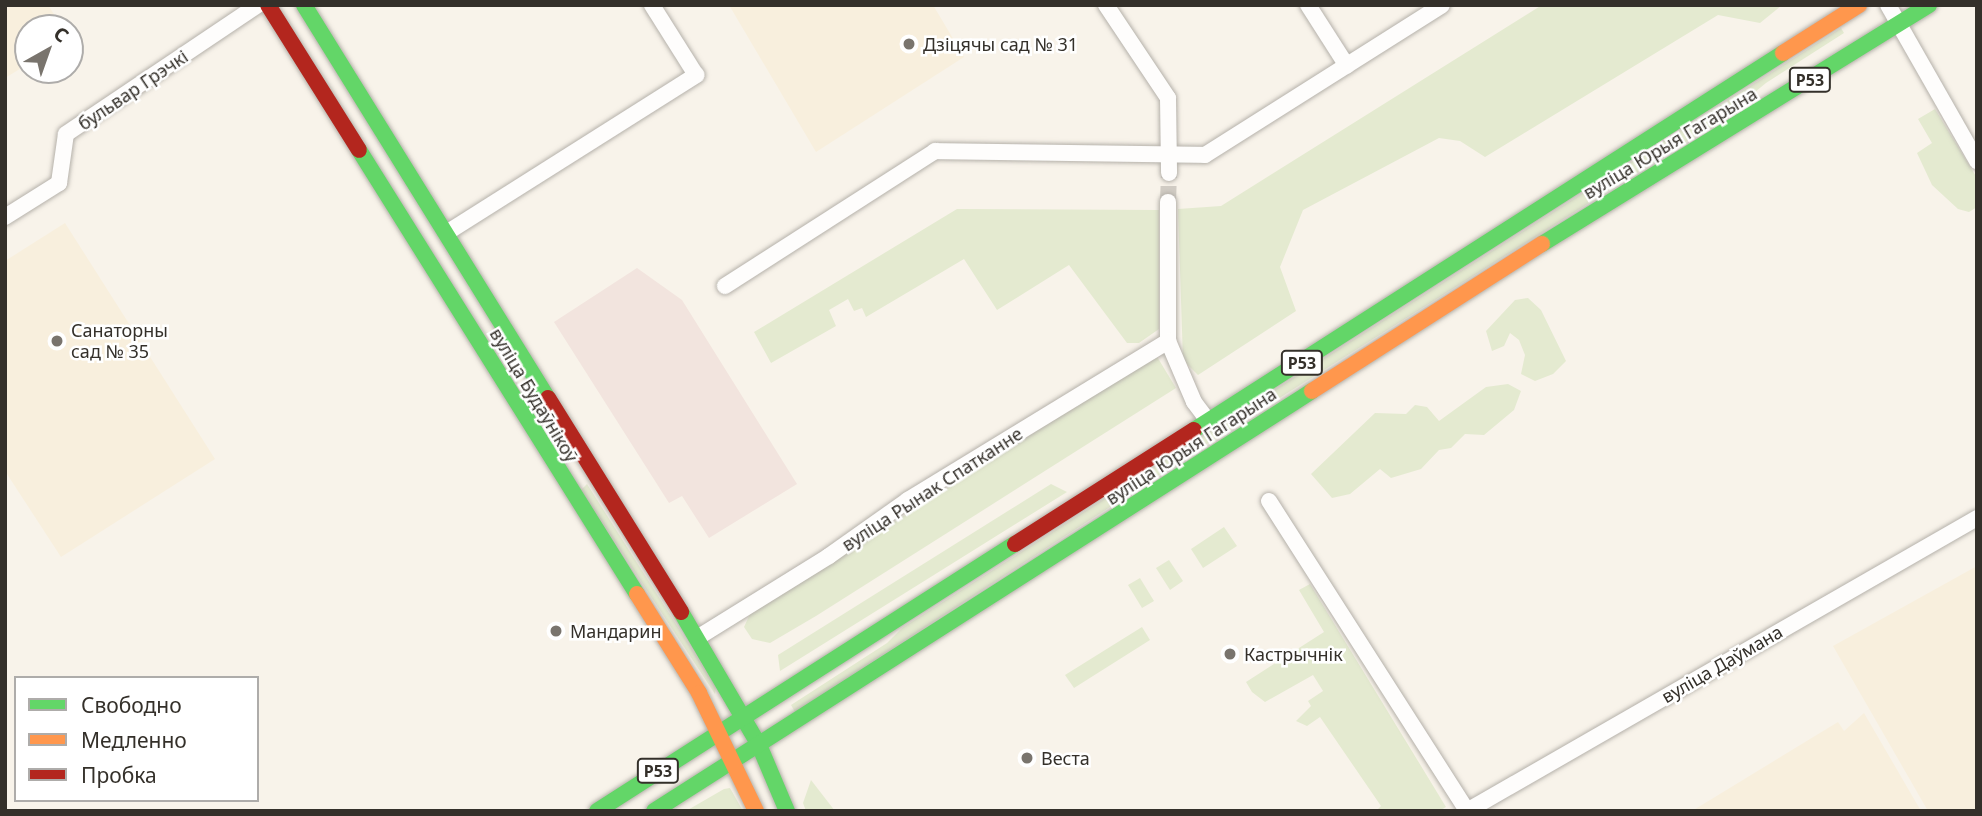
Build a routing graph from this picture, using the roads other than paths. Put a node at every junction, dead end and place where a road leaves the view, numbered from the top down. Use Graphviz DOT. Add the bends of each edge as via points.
graph roads {
  1 [pos="258,5"];
  2 [pos="268,5"];
  3 [pos="304,5"];
  4 [pos="652,5"];
  5 [pos="1106,5"];
  6 [pos="1308,5"];
  7 [pos="1442,5"];
  8 [pos="1859,5"];
  9 [pos="1888,5"];
  10 [pos="1929,5"];
  11 [pos="1900,24"];
  12 [pos="1347,66"];
  13 [pos="1168,156"];
  14 [pos="1977,161"];
  15 [pos="1169,173"];
  16 [pos="1168,202"];
  17 [pos="5,217"];
  18 [pos="448,232"];
  19 [pos="421,250"];
  20 [pos="725,286"];
  21 [pos="1167,341"];
  22 [pos="1209,422"];
  23 [pos="569,436"];
  24 [pos="549,454"];
  25 [pos="1269,501"];
  26 [pos="1977,518"];
  27 [pos="697,638"];
  28 [pos="744,716"];
  29 [pos="719,731"];
  30 [pos="759,745"];
  31 [pos="733,762"];
  32 [pos="597,811"];
  33 [pos="654,811"];
  34 [pos="756,811"];
  35 [pos="787,811"];
  36 [pos="1467,811"];
  1 -- 17 [label="street, бульвар Грэчкі" via="66,134 58,183"];
  2 -- 19 [label="main road, вуліца Будаўнікоў"];
  3 -- 18 [label="main road, вуліца Будаўнікоў"];
  4 -- 18 [label="street" via="696,75"];
  5 -- 13 [label="street" via="1168,98"];
  6 -- 12 [label="street"];
  7 -- 12 [label="street"];
  8 -- 22 [label="main road, вуліца Юрыя Гагарына / Р53"];
  9 -- 11 [label="street"];
  10 -- 11 [label="main road, вуліца Юрыя Гагарына / Р53"];
  11 -- 14 [label="street"];
  11 -- 30 [label="main road, вуліца Юрыя Гагарына / Р53" via="1530,251"];
  12 -- 13 [label="street" via="1205,155"];
  13 -- 15 [label="street"];
  13 -- 20 [label="street" via="935,150"];
  16 -- 21 [label="street"];
  18 -- 19 [label="main road"];
  18 -- 23 [label="main road, вуліца Будаўнікоў"];
  19 -- 24 [label="main road, вуліца Будаўнікоў"];
  21 -- 22 [label="street" via="1194,402"];
  21 -- 27 [label="street, вуліца Рынак Спатканне" via="908,500 829,556"];
  22 -- 28 [label="main road, вуліца Юрыя Гагарына / Р53"];
  23 -- 24 [label="main road"];
  23 -- 27 [label="main road, вуліца Будаўнікоў"];
  24 -- 29 [label="main road, вуліца Будаўнікоў"];
  25 -- 36 [label="street"];
  26 -- 36 [label="street, вуліца Даўмана"];
  27 -- 28 [label="main road, вуліца Будаўнікоў"];
  28 -- 29 [label="main road, вуліца Юрыя Гагарына / Р53"];
  28 -- 30 [label="main road, вуліца Будаўнікоў"];
  29 -- 31 [label="main road, вуліца Будаўнікоў"];
  29 -- 32 [label="main road, вуліца Юрыя Гагарына / Р53"];
  30 -- 31 [label="main road, вуліца Юрыя Гагарына / Р53"];
  30 -- 35 [label="main road, вуліца Будаўнікоў"];
  31 -- 33 [label="main road, вуліца Юрыя Гагарына / Р53"];
  31 -- 34 [label="main road, вуліца Будаўнікоў"];
}
